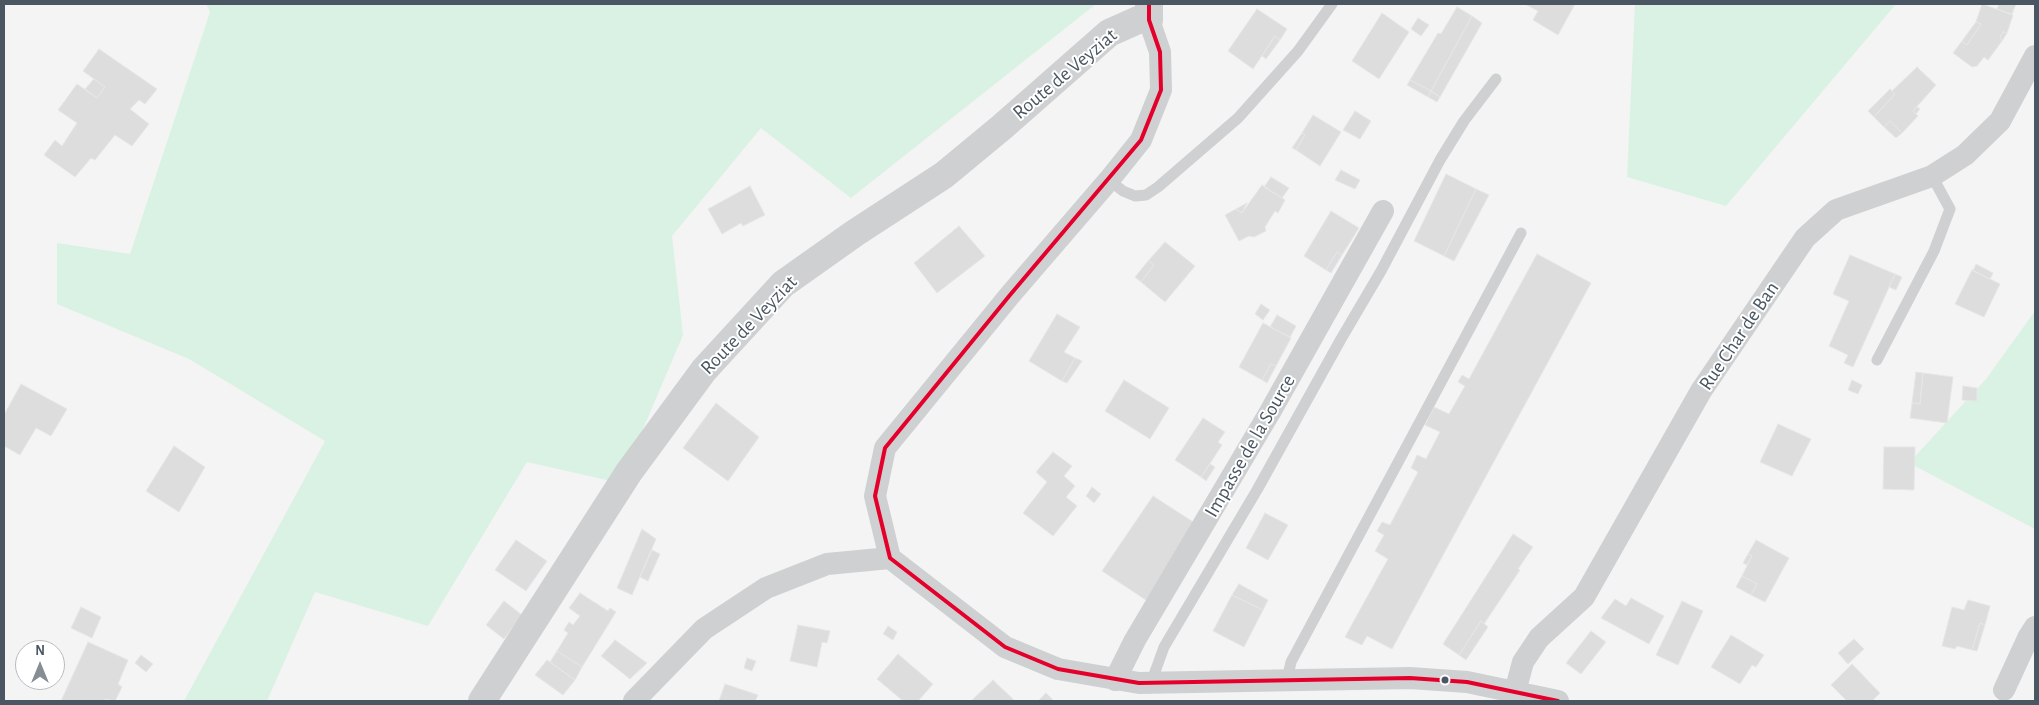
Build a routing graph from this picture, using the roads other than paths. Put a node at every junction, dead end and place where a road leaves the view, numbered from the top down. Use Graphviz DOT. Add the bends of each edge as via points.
graph roads {
  1 [pos="1332,4"];
  2 [pos="1149,12"];
  3 [pos="2035,56"];
  4 [pos="1496,79"];
  5 [pos="1932,176"];
  6 [pos="1109,180"];
  7 [pos="1383,210"];
  8 [pos="1521,233"];
  9 [pos="1877,360"];
  10 [pos="890,558"];
  11 [pos="2035,626"];
  12 [pos="1115,680"];
  13 [pos="1287,680"];
  14 [pos="1142,689"];
  15 [pos="2004,690"];
  16 [pos="1515,692"];
  17 [pos="482,701"];
  18 [pos="634,701"];
  19 [pos="1558,701"];
  1 -- 6 [label="lane" via="1298,51 1238,118 1158,187 1146,195 1135,196"];
  2 -- 6 [label="street" via="1160,52 1161,90 1141,140"];
  2 -- 17 [label="street, Route de Veyziat" via="1109,33 944,175 783,284 704,370 628,472"];
  3 -- 5 [label="street, Rue Char de Ban" via="2000,121 1965,155"];
  4 -- 14 [label="lane" via="1440,160 1381,270"];
  5 -- 9 [label="lane" via="1950,209 1934,251"];
  5 -- 16 [label="street, Rue Char de Ban" via="1836,210 1805,238 1701,391 1584,597 1540,638 1523,662"];
  6 -- 10 [label="street" via="885,448 875,496"];
  7 -- 12 [label="street, Impasse de la Source"];
  8 -- 13 [label="lane" via="1291,662"];
  10 -- 12 [label="street" via="1005,646 1058,669"];
  10 -- 18 [label="street" via="827,564 766,588 704,629"];
  11 -- 15 [label="street"];
  12 -- 14 [label="street"];
  13 -- 14 [label="street"];
  13 -- 16 [label="street" via="1410,678 1467,682"];
  16 -- 19 [label="street"];
}
